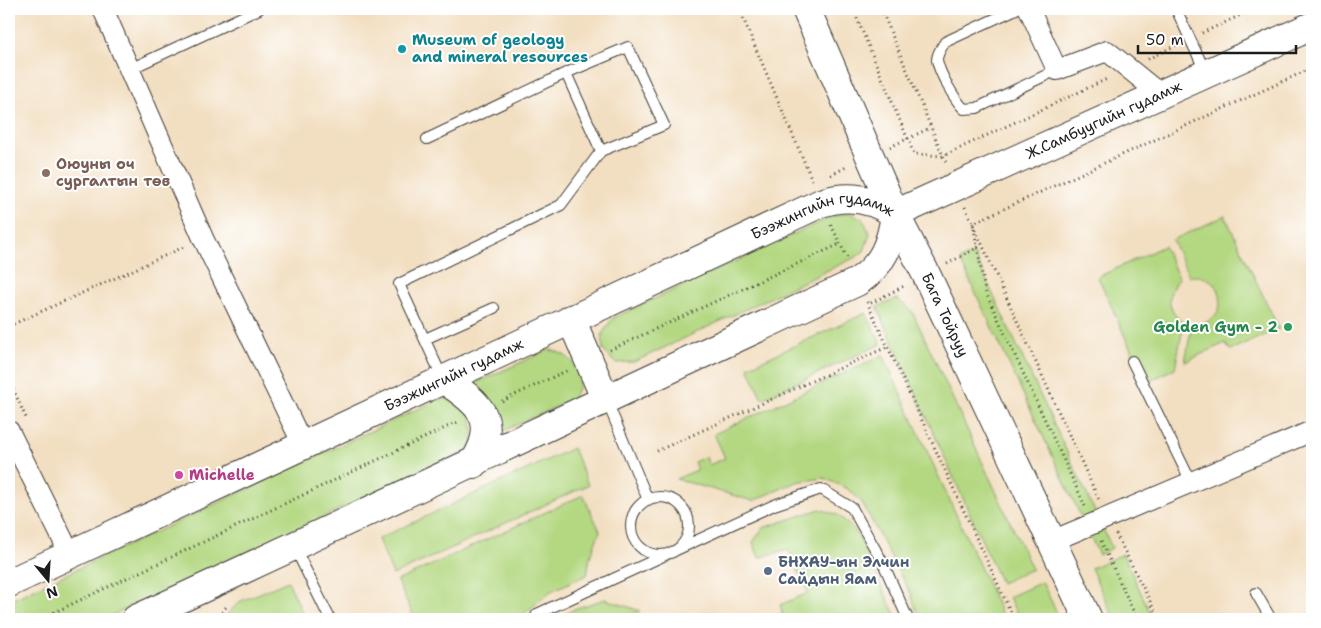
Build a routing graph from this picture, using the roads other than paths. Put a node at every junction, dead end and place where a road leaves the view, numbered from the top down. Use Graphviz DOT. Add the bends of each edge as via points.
graph roads {
  1 [pos="103,9"];
  2 [pos="259,9"];
  3 [pos="806,9"];
  4 [pos="1016,9"];
  5 [pos="1029,9"];
  6 [pos="1176,9"];
  7 [pos="1312,26"];
  8 [pos="130,69"];
  9 [pos="1057,70"];
  10 [pos="566,73"];
  11 [pos="1206,73"];
  12 [pos="1160,94"];
  13 [pos="427,140"];
  14 [pos="601,151"];
  15 [pos="895,214"];
  16 [pos="494,308"];
  17 [pos="571,319"];
  18 [pos="424,339"];
  19 [pos="1132,361"];
  20 [pos="444,380"];
  21 [pos="605,398"];
  22 [pos="1312,430"];
  23 [pos="9,431"];
  24 [pos="303,446"];
  25 [pos="473,464"];
  26 [pos="1191,482"];
  27 [pos="648,500"];
  28 [pos="1052,541"];
  29 [pos="295,547"];
  30 [pos="672,552"];
  31 [pos="70,554"];
  32 [pos="9,584"];
  33 [pos="1256,593"];
  34 [pos="136,619"];
  35 [pos="330,619"];
  36 [pos="535,619"];
  37 [pos="908,619"];
  38 [pos="1088,619"];
  39 [pos="1271,619"];
  1 -- 8 [label="street"];
  2 -- 8 [label="lane"];
  3 -- 15 [label="main road, Бага Тойруу"];
  4 -- 9 [label="lane" via="945,42 938,52 937,61 955,100 964,109 976,108"];
  5 -- 9 [label="street"];
  6 -- 11 [label="lane"];
  7 -- 11 [label="main road, Ж.Самбуугийн гудамж"];
  8 -- 24 [label="street" via="203,238"];
  9 -- 12 [label="street" via="1107,51"];
  10 -- 13 [label="lane"];
  10 -- 14 [label="lane"];
  10 -- 14 [label="lane" via="628,47 664,125"];
  11 -- 12 [label="main road, Ж.Самбуугийн гудамж"];
  12 -- 15 [label="main road, Ж.Самбуугийн гудамж"];
  14 -- 18 [label="lane" via="561,205 399,284"];
  15 -- 17 [label="main road, Бээжингийн гудамж" via="860,198 840,198 821,203"];
  15 -- 21 [label="main road, Бээжингийн гудамж" via="886,252 867,276"];
  15 -- 28 [label="main road, Бага Тойруу"];
  16 -- 18 [label="lane"];
  17 -- 20 [label="main road, Бээжингийн гудамж"];
  17 -- 21 [label="main road"];
  18 -- 20 [label="lane"];
  19 -- 26 [label="lane"];
  20 -- 24 [label="main road, Бээжингийн гудамж"];
  20 -- 25 [label="main road" via="470,397 482,411 485,435"];
  21 -- 25 [label="main road, Бээжингийн гудамж"];
  21 -- 27 [label="lane"];
  22 -- 26 [label="street"];
  23 -- 31 [label="street"];
  24 -- 31 [label="main road, Бээжингийн гудамж"];
  25 -- 29 [label="main road, Бээжингийн гудамж"];
  26 -- 28 [label="street"];
  27 -- 30 [label="lane" via="633,516 634,538 650,553"];
  27 -- 30 [label="lane" via="670,498 680,504 686,514 687,535"];
  28 -- 38 [label="main road, Бага Тойруу"];
  29 -- 34 [label="main road, Бээжингийн гудамж"];
  29 -- 35 [label="lane"];
  30 -- 36 [label="lane" via="538,614"];
  30 -- 37 [label="lane" via="774,505 821,490 852,508 883,563"];
  31 -- 32 [label="main road, Бээжингийн гудамж"];
  33 -- 39 [label="lane"];
}
